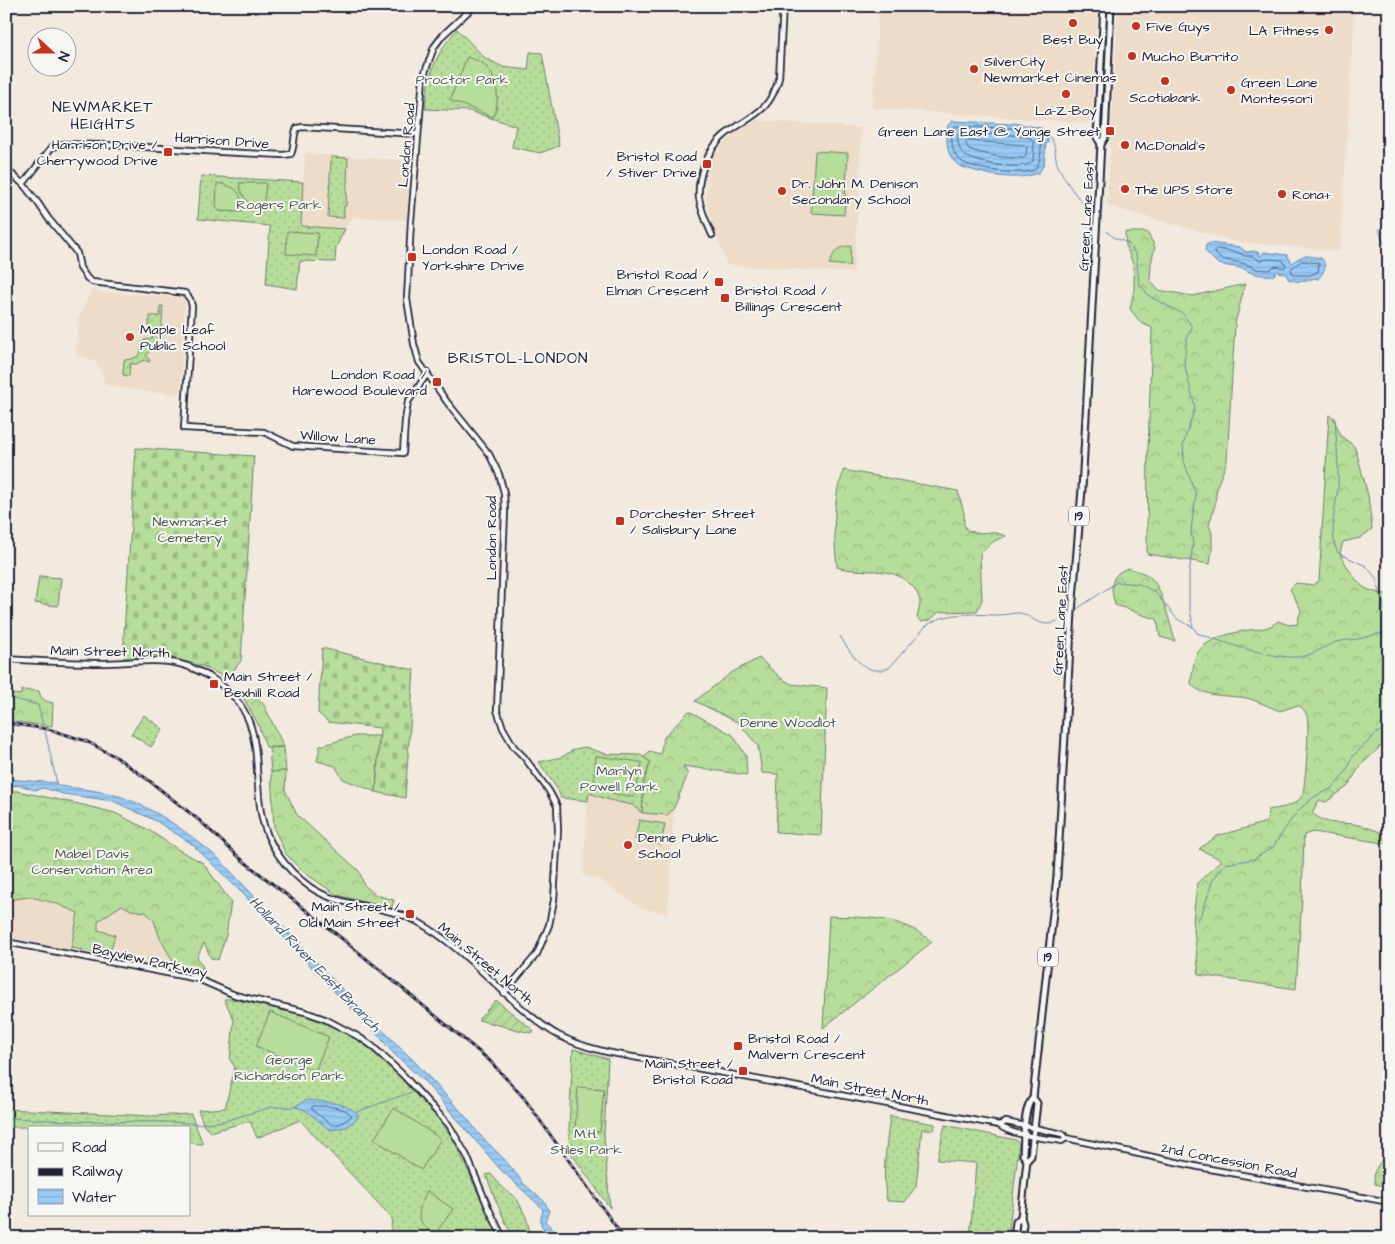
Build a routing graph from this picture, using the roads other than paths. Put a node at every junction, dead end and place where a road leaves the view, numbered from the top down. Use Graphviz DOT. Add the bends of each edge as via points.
graph roads {
  1 [pos="474,6"];
  2 [pos="783,6"];
  3 [pos="1104,6"];
  4 [pos="1111,6"];
  5 [pos="417,134"];
  6 [pos="1101,144"];
  7 [pos="6,169"];
  8 [pos="23,184"];
  9 [pos="712,235"];
  10 [pos="427,374"];
  11 [pos="6,659"];
  12 [pos="6,942"];
  13 [pos="504,993"];
  14 [pos="1033,1098"];
  15 [pos="1000,1125"];
  16 [pos="1025,1126"];
  17 [pos="1034,1128"];
  18 [pos="1025,1134"];
  19 [pos="1033,1136"];
  20 [pos="1066,1138"];
  21 [pos="1027,1160"];
  22 [pos="1389,1202"];
  23 [pos="1021,1217"];
  24 [pos="503,1238"];
  25 [pos="1014,1238"];
  26 [pos="1021,1238"];
  1 -- 5 [label="street, London Road" via="434,47 423,78"];
  2 -- 9 [label="street" via="776,89 767,105 756,115 724,135 709,153 701,174 699,197"];
  3 -- 6 [label="main road, Green Lane East / 19" via="1097,138"];
  4 -- 6 [label="main road, Green Lane East / 19" via="1105,138"];
  5 -- 8 [label="street, Harrison Drive" via="303,126 295,133 291,154 283,155 64,144 52,147"];
  5 -- 10 [label="street, London Road" via="407,299 414,344 419,362"];
  6 -- 14 [label="main road, Green Lane East / 19" via="1057,876"];
  7 -- 8 [label="street"];
  8 -- 10 [label="street, Willow Lane" via="76,253 80,268 92,282 185,294 190,299 184,428 264,432 293,446 403,453 408,402"];
  10 -- 13 [label="street, London Road" via="489,454 499,474 505,511 497,710 514,746 549,790 556,806 558,830 554,900 549,925 537,954"];
  11 -- 13 [label="street, Main Street North" via="178,663 195,668 226,688 246,711 255,741 261,815 272,844 287,866 321,893 422,924 442,937"];
  12 -- 24 [label="street, Bayview Parkway" via="198,979 235,995 325,1019 359,1037 402,1074 449,1125 467,1156"];
  13 -- 15 [label="street, Main Street North" via="557,1034 594,1050"];
  14 -- 16 [label="main road, Green Lane East / 19" via="1029,1102"];
  14 -- 17 [label="main road, Green Lane East / 19" via="1037,1103"];
  15 -- 16 [label="street, Main Street North" via="1006,1122"];
  15 -- 18 [label="street, Main Street North" via="1004,1130"];
  16 -- 17 [label="street, Main Street North"];
  16 -- 18 [label="main road, Green Lane East / 19"];
  17 -- 19 [label="main road, Green Lane East / 19"];
  17 -- 20 [label="street, 2nd Concession Road" via="1063,1134"];
  18 -- 19 [label="street, Main Street North"];
  18 -- 21 [label="main road, Green Lane East / 19" via="1023,1155"];
  19 -- 20 [label="street, 2nd Concession Road" via="1062,1141"];
  19 -- 21 [label="main road, Green Lane East / 19" via="1031,1156"];
  20 -- 22 [label="street, 2nd Concession Road" via="1199,1167"];
  21 -- 23 [label="main road, Green Lane East / 19"];
  23 -- 25 [label="main road, Green Lane East / 19" via="1016,1222"];
  23 -- 26 [label="main road, Green Lane East / 19"];
}
